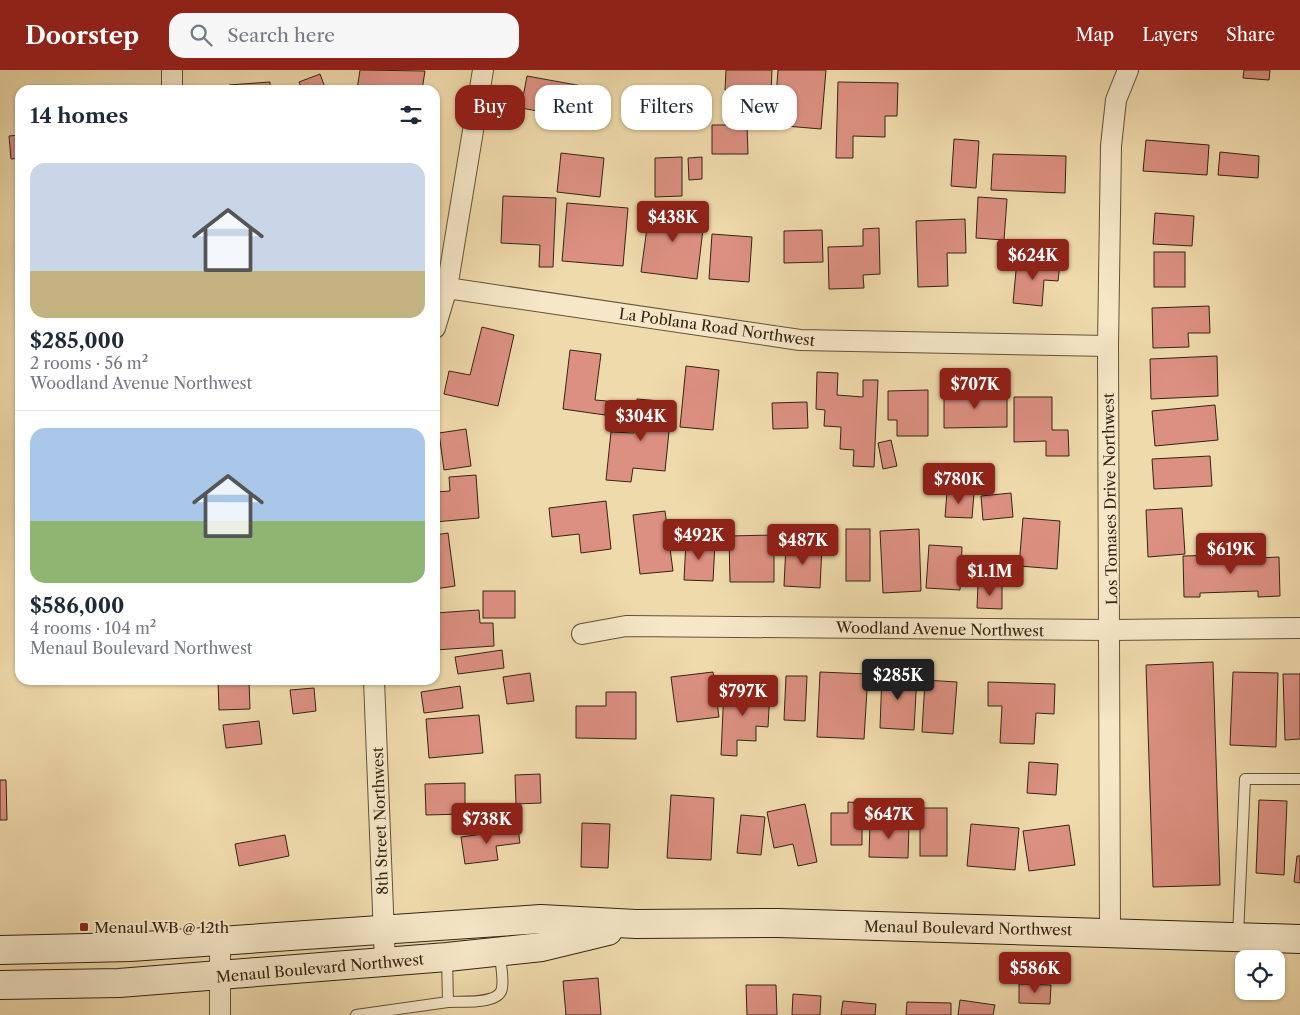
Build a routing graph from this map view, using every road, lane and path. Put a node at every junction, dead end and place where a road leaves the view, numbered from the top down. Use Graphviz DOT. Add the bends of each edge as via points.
graph roads {
  1 [pos="172,70"];
  2 [pos="483,70"];
  3 [pos="1128,70"];
  4 [pos="172,85"];
  5 [pos="447,288"];
  6 [pos="440,311"];
  7 [pos="1108,346"];
  8 [pos="1300,628"];
  9 [pos="1110,630"];
  10 [pos="582,634"];
  11 [pos="374,685"];
  12 [pos="1300,778"];
  13 [pos="636,924"];
  14 [pos="384,930"];
  15 [pos="1110,931"];
  16 [pos="1238,936"];
  17 [pos="1300,938"];
  18 [pos="220,941"];
  19 [pos="0,950"];
  20 [pos="500,951"];
  21 [pos="447,957"];
  22 [pos="385,962"];
  23 [pos="220,976"];
  24 [pos="0,986"];
  25 [pos="448,1002"];
  26 [pos="220,1015"];
  27 [pos="356,1015"];
  1 -- 4 [label="street"];
  2 -- 5 [label="street"];
  3 -- 7 [label="street, Los Tomases Drive Northwest" via="1116,100 1111,146"];
  5 -- 6 [label="street"];
  5 -- 7 [label="street, La Poblana Road Northwest" via="800,340"];
  7 -- 9 [label="street, Los Tomases Drive Northwest"];
  8 -- 9 [label="street, Woodland Avenue Northwest"];
  9 -- 10 [label="street, Woodland Avenue Northwest" via="626,626"];
  9 -- 15 [label="street, Los Tomases Drive Northwest"];
  11 -- 14 [label="street, 8th Street Northwest"];
  12 -- 16 [label="lane" via="1246,778"];
  13 -- 14 [label="main road, Menaul Boulevard Northwest" via="541,919"];
  13 -- 15 [label="main road, Menaul Boulevard Northwest" via="778,923"];
  13 -- 20 [label="main road, Menaul Boulevard Northwest" via="542,947"];
  14 -- 18 [label="main road, Menaul Boulevard Northwest"];
  14 -- 22 [label="street, 8th Street Northwest"];
  15 -- 16 [label="main road, Menaul Boulevard Northwest"];
  16 -- 17 [label="main road, Menaul Boulevard Northwest"];
  18 -- 19 [label="main road, Menaul Boulevard Northwest" via="117,948"];
  18 -- 23 [label="street"];
  20 -- 21 [label="main road, Menaul Boulevard Northwest"];
  20 -- 25 [label="lane" via="502,989 498,996 491,1000"];
  21 -- 22 [label="main road, Menaul Boulevard Northwest"];
  21 -- 25 [label="lane"];
  22 -- 23 [label="main road, Menaul Boulevard Northwest"];
  23 -- 24 [label="main road, Menaul Boulevard Northwest" via="101,984"];
  23 -- 26 [label="street"];
  25 -- 27 [label="lane"];
}
